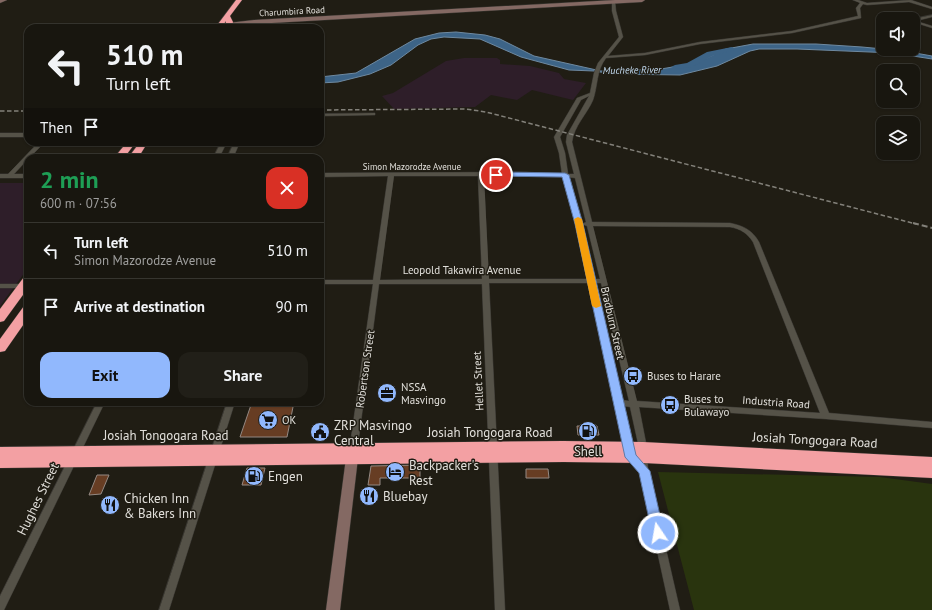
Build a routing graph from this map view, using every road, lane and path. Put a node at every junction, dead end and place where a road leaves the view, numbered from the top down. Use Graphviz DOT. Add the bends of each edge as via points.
graph roads {
  1 [pos="4,0"];
  2 [pos="239,0"];
  3 [pos="642,0"];
  4 [pos="855,0"];
  5 [pos="907,0"];
  6 [pos="0,1"];
  7 [pos="613,1"];
  8 [pos="862,3"];
  9 [pos="932,8"];
  10 [pos="932,16"];
  11 [pos="920,19"];
  12 [pos="228,23"];
  13 [pos="920,23"];
  14 [pos="220,24"];
  15 [pos="932,27"];
  16 [pos="605,57"];
  17 [pos="593,93"];
  18 [pos="373,114"];
  19 [pos="324,115"];
  20 [pos="0,135"];
  21 [pos="24,135"];
  22 [pos="38,146"];
  23 [pos="129,146"];
  24 [pos="30,154"];
  25 [pos="122,154"];
  26 [pos="24,161"];
  27 [pos="324,175"];
  28 [pos="391,175"];
  29 [pos="481,175"];
  30 [pos="565,175"];
  31 [pos="0,176"];
  32 [pos="9,176"];
  33 [pos="24,176"];
  34 [pos="577,176"];
  35 [pos="579,224"];
  36 [pos="589,224"];
  37 [pos="604,280"];
  38 [pos="485,281"];
  39 [pos="590,281"];
  40 [pos="324,282"];
  41 [pos="378,282"];
  42 [pos="24,284"];
  43 [pos="0,286"];
  44 [pos="24,288"];
  45 [pos="24,315"];
  46 [pos="0,318"];
  47 [pos="2,342"];
  48 [pos="619,403"];
  49 [pos="634,404"];
  50 [pos="99,406"];
  51 [pos="229,406"];
  52 [pos="826,416"];
  53 [pos="932,425"];
  54 [pos="493,452"];
  55 [pos="0,453"];
  56 [pos="353,454"];
  57 [pos="214,456"];
  58 [pos="638,456"];
  59 [pos="73,457"];
  60 [pos="0,462"];
  61 [pos="932,463"];
  62 [pos="932,472"];
  63 [pos="0,608"];
  64 [pos="164,610"];
  65 [pos="333,610"];
  66 [pos="500,610"];
  67 [pos="675,610"];
  1 -- 6 [label="street"];
  2 -- 12 [label="highway"];
  3 -- 7 [label="street, Charumbira Road"];
  4 -- 8 [label="street"];
  5 -- 8 [label="street"];
  5 -- 9 [label="street"];
  7 -- 12 [label="street, Charumbira Road"];
  7 -- 16 [label="street" via="621,37"];
  8 -- 16 [label="street" via="858,8 860,17 792,32 700,43 649,54"];
  10 -- 11 [label="street"];
  12 -- 14 [label="highway" via="222,20"];
  13 -- 15 [label="street"];
  16 -- 17 [label="street, Bradburn Street" via="597,71"];
  17 -- 30 [label="street, Bradburn Street" via="579,99 557,136"];
  17 -- 34 [label="street, Bradburn Street" via="568,142"];
  18 -- 19 [label="street"];
  20 -- 21 [label="street"];
  22 -- 24 [label="street"];
  23 -- 25 [label="highway"];
  26 -- 32 [label="street"];
  27 -- 28 [label="street, Simon Mazorodze Avenue"];
  28 -- 29 [label="street, Simon Mazorodze Avenue"];
  28 -- 41 [label="street, Robertson Street"];
  29 -- 30 [label="street, Simon Mazorodze Avenue"];
  29 -- 38 [label="street, Hellet Street"];
  30 -- 34 [label="street, Simon Mazorodze Avenue"];
  30 -- 35 [label="street, Bradburn Street"];
  31 -- 32 [label="street"];
  32 -- 33 [label="street"];
  34 -- 36 [label="street, Bradburn Street"];
  35 -- 36 [label="street"];
  35 -- 39 [label="street, Bradburn Street"];
  36 -- 37 [label="street, Bradburn Street"];
  36 -- 52 [label="street" via="730,225 740,226 751,233"];
  37 -- 39 [label="street, Leopold Takawira Avenue"];
  37 -- 49 [label="street, Bradburn Street"];
  38 -- 39 [label="street, Leopold Takawira Avenue"];
  38 -- 41 [label="street, Leopold Takawira Avenue"];
  38 -- 54 [label="street, Hellet Street"];
  39 -- 48 [label="street, Bradburn Street"];
  40 -- 41 [label="street, Leopold Takawira Avenue"];
  41 -- 56 [label="street, Robertson Street"];
  42 -- 43 [label="street"];
  44 -- 46 [label="highway"];
  45 -- 47 [label="highway"];
  48 -- 49 [label="street, Industria Road"];
  48 -- 58 [label="street, Bradburn Street"];
  49 -- 52 [label="street, Industria Road"];
  49 -- 58 [label="street, Bradburn Street"];
  50 -- 59 [label="street, Hughes Street"];
  51 -- 57 [label="street"];
  52 -- 53 [label="street, Industria Road"];
  54 -- 56 [label="highway, Josiah Tongogara Road"];
  54 -- 58 [label="highway, Josiah Tongogara Road"];
  54 -- 66 [label="street, Hellet Street"];
  55 -- 59 [label="highway, Josiah Tongogara Road"];
  56 -- 57 [label="highway, Josiah Tongogara Road"];
  56 -- 65 [label="street, Robertson Street"];
  57 -- 59 [label="highway, Josiah Tongogara Road"];
  57 -- 64 [label="street"];
  58 -- 61 [label="highway, Josiah Tongogara Road"];
  58 -- 62 [label="highway, Josiah Tongogara Road"];
  58 -- 67 [label="street, Bradburn Street"];
  59 -- 60 [label="highway, Josiah Tongogara Road"];
  59 -- 63 [label="street, Hughes Street"];
}
